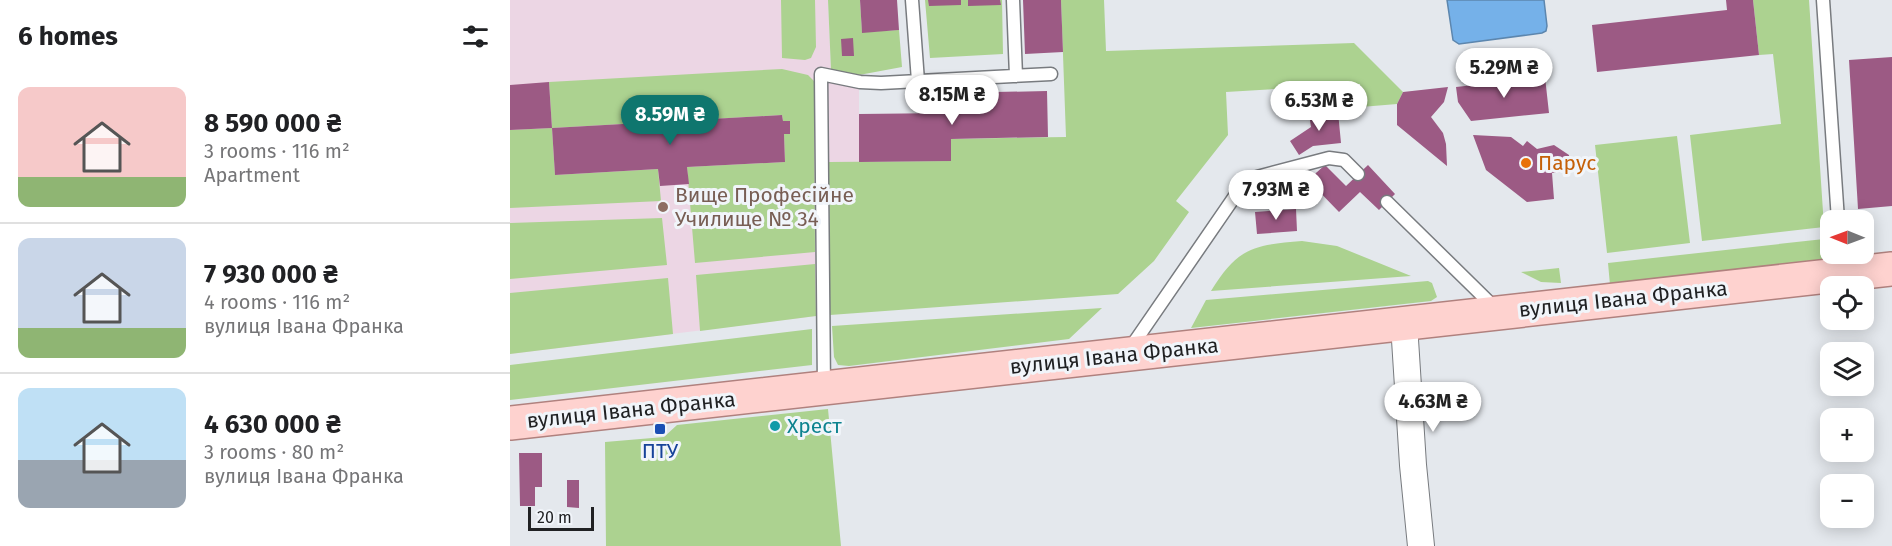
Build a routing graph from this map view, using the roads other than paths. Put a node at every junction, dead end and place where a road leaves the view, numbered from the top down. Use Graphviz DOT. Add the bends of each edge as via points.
graph roads {
  1 [pos="912,0"];
  2 [pos="1013,0"];
  3 [pos="1823,0"];
  4 [pos="1051,74"];
  5 [pos="1016,76"];
  6 [pos="918,81"];
  7 [pos="1358,174"];
  8 [pos="1387,202"];
  9 [pos="1837,210"];
  10 [pos="1892,269"];
  11 [pos="1501,313"];
  12 [pos="1404,324"];
  13 [pos="1126,355"];
  14 [pos="824,388"];
  15 [pos="510,423"];
  16 [pos="1421,546"];
  1 -- 6 [label="lane"];
  2 -- 5 [label="lane"];
  3 -- 9 [label="lane"];
  4 -- 5 [label="lane"];
  5 -- 6 [label="lane"];
  6 -- 14 [label="lane" via="860,82 821,74"];
  7 -- 13 [label="lane" via="1344,160 1329,158 1273,172 1246,184"];
  8 -- 11 [label="lane"];
  10 -- 11 [label="main road, вулиця Івана Франка" via="1841,269"];
  11 -- 12 [label="main road, вулиця Івана Франка"];
  12 -- 13 [label="main road, вулиця Івана Франка"];
  12 -- 16 [label="street"];
  13 -- 14 [label="main road, вулиця Івана Франка"];
  14 -- 15 [label="main road, вулиця Івана Франка"];
}
